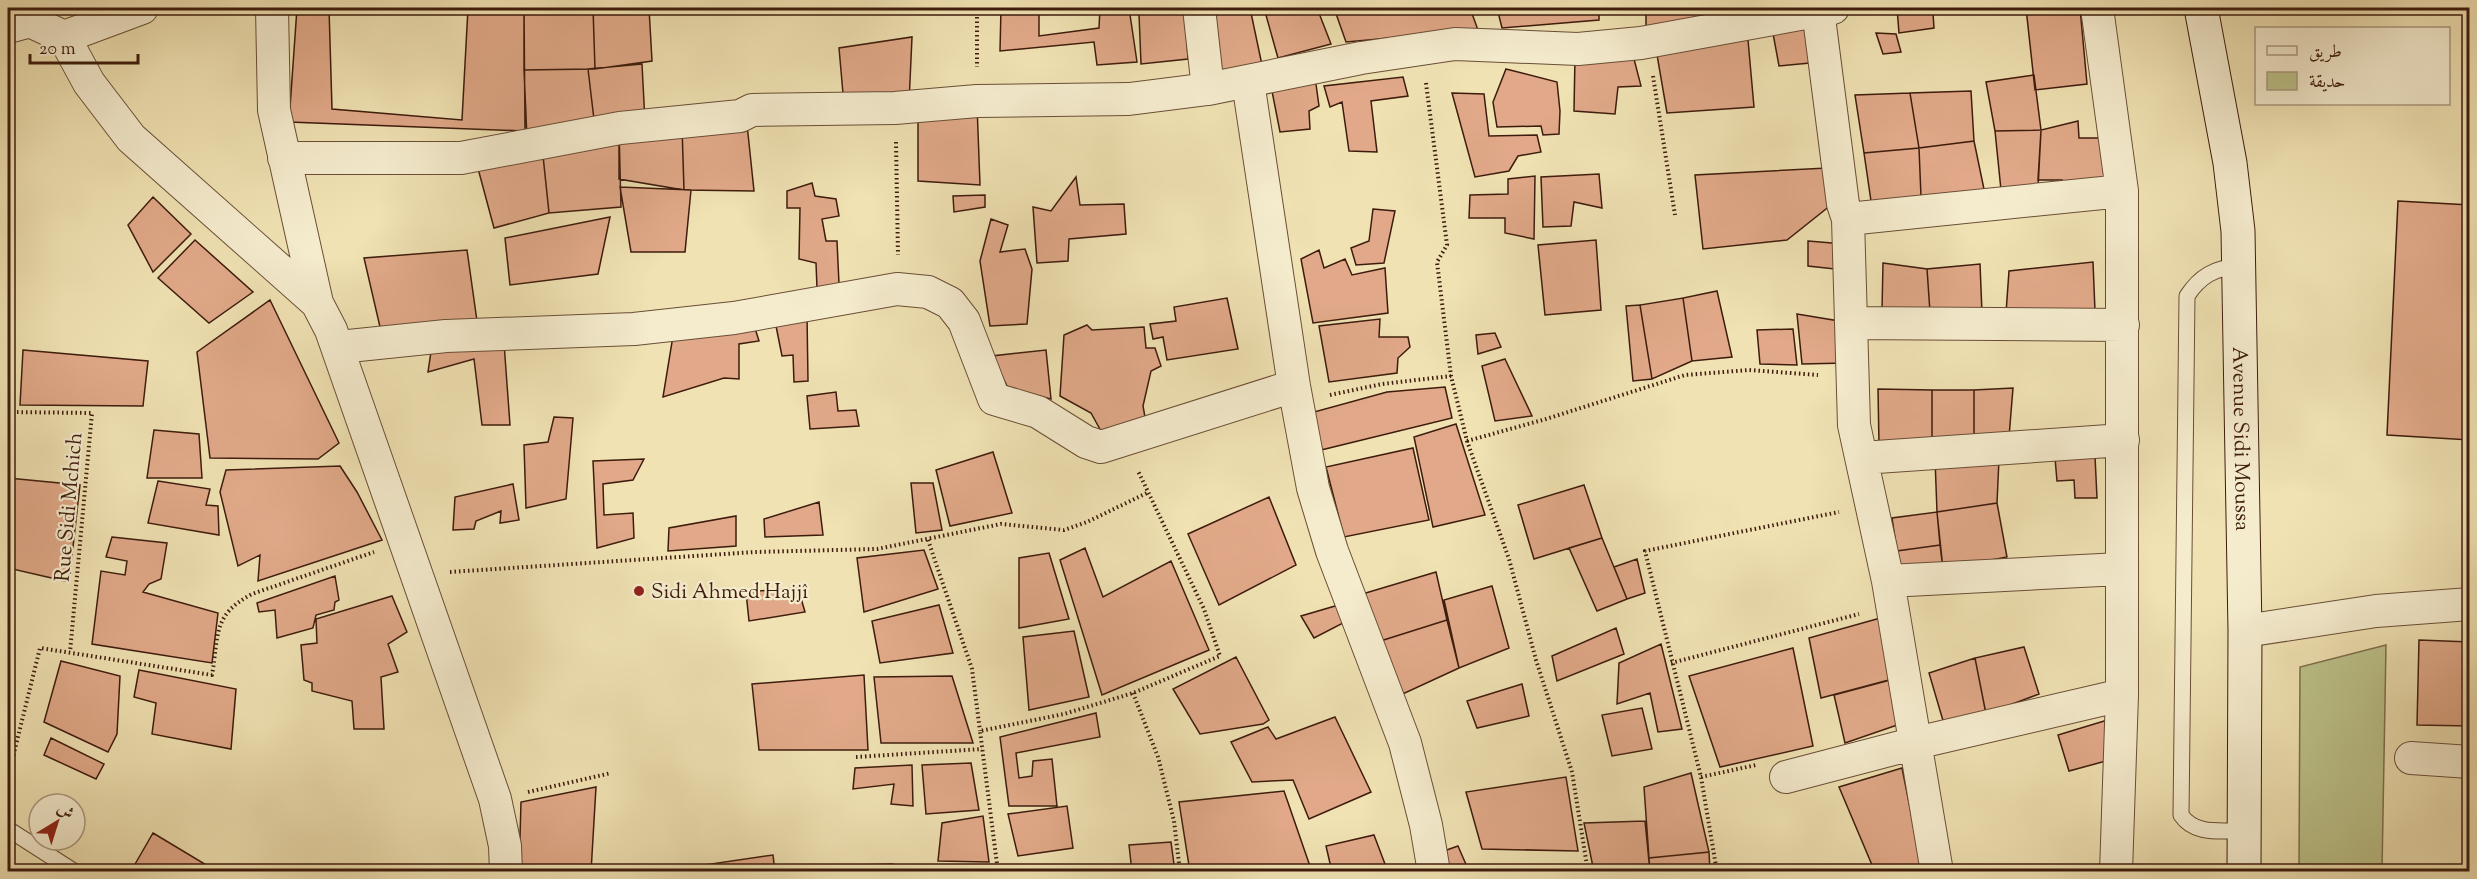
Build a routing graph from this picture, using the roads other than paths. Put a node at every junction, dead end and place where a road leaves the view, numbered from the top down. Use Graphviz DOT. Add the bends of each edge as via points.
graph roads {
  1 [pos="142,8"];
  2 [pos="272,8"];
  3 [pos="1199,8"];
  4 [pos="2097,8"];
  5 [pos="2201,8"];
  6 [pos="1826,9"];
  7 [pos="8,27"];
  8 [pos="64,37"];
  9 [pos="1248,82"];
  10 [pos="1208,89"];
  11 [pos="284,158"];
  12 [pos="2122,191"];
  13 [pos="1848,219"];
  14 [pos="2238,266"];
  15 [pos="317,303"];
  16 [pos="1851,323"];
  17 [pos="2123,324"];
  18 [pos="339,347"];
  19 [pos="1295,394"];
  20 [pos="2123,440"];
  21 [pos="1862,458"];
  22 [pos="2120,569"];
  23 [pos="1890,593"];
  24 [pos="2469,604"];
  25 [pos="2245,631"];
  26 [pos="2122,695"];
  27 [pos="1917,743"];
  28 [pos="2411,758"];
  29 [pos="2469,762"];
  30 [pos="1786,777"];
  31 [pos="2244,831"];
  32 [pos="10,836"];
  33 [pos="75,872"];
  34 [pos="506,872"];
  35 [pos="1434,872"];
  36 [pos="1937,872"];
  37 [pos="2116,872"];
  38 [pos="2244,872"];
  1 -- 8 [label="street"];
  2 -- 11 [label="street" via="274,110"];
  3 -- 10 [label="street"];
  4 -- 12 [label="street"];
  5 -- 14 [label="street, Avenue Sidi Moussa" via="2230,163"];
  6 -- 9 [label="street" via="1648,42 1578,49 1455,44 1361,58"];
  6 -- 13 [label="street" via="1843,204"];
  7 -- 8 [label="street" via="30,21"];
  8 -- 15 [label="street" via="89,83 131,138"];
  9 -- 10 [label="street"];
  9 -- 19 [label="street"];
  10 -- 11 [label="street" via="1129,99 752,110 740,116 620,128 461,158"];
  11 -- 15 [label="street"];
  12 -- 13 [label="street"];
  12 -- 17 [label="street"];
  13 -- 16 [label="street"];
  14 -- 25 [label="street, Avenue Sidi Moussa"];
  14 -- 31 [label="lane" via="2215,270 2187,296 2181,815 2186,823 2200,830"];
  15 -- 18 [label="street"];
  16 -- 17 [label="street"];
  16 -- 21 [label="street" via="1854,424"];
  17 -- 20 [label="street"];
  18 -- 19 [label="street" via="446,336 634,329 734,318 897,289 928,292 950,303 964,321 994,399 1038,412 1101,447"];
  18 -- 34 [label="street" via="495,799"];
  19 -- 35 [label="street" via="1313,488 1332,551 1405,743"];
  20 -- 21 [label="street"];
  20 -- 22 [label="street"];
  21 -- 23 [label="street"];
  22 -- 23 [label="street"];
  22 -- 26 [label="street"];
  23 -- 27 [label="street"];
  24 -- 25 [label="street" via="2376,610"];
  25 -- 31 [label="street, Avenue Sidi Moussa"];
  26 -- 27 [label="street"];
  26 -- 37 [label="street"];
  27 -- 30 [label="street"];
  27 -- 36 [label="street"];
  28 -- 29 [label="street"];
  31 -- 38 [label="street, Avenue Sidi Moussa"];
  32 -- 33 [label="lane"];
}
